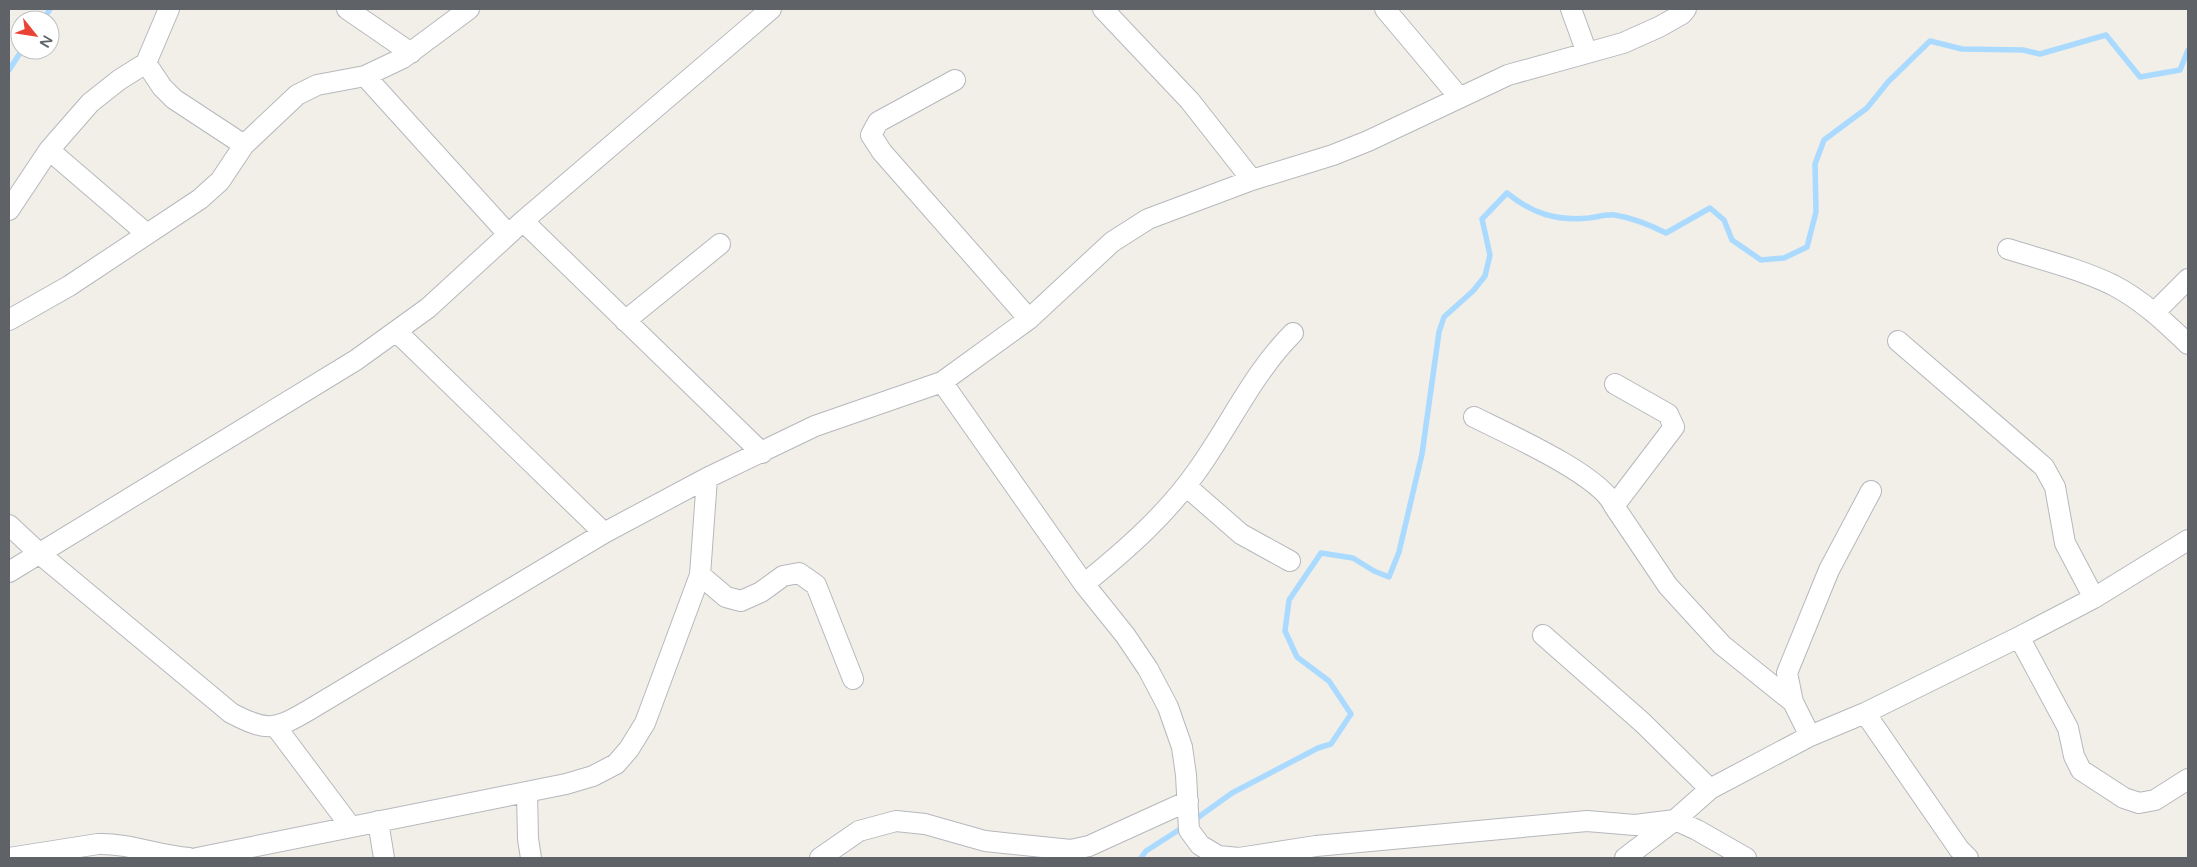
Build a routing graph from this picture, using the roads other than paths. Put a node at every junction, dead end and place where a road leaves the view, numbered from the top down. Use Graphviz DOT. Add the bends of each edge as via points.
graph roads {
  1 [pos="169,9"];
  2 [pos="347,9"];
  3 [pos="469,9"];
  4 [pos="771,9"];
  5 [pos="1385,9"];
  6 [pos="1571,9"];
  7 [pos="1686,9"];
  8 [pos="1109,11"];
  9 [pos="411,53"];
  10 [pos="1587,53"];
  11 [pos="146,63"];
  12 [pos="365,76"];
  13 [pos="955,80"];
  14 [pos="1459,97"];
  15 [pos="244,145"];
  16 [pos="49,150"];
  17 [pos="1252,180"];
  18 [pos="9,210"];
  19 [pos="516,228"];
  20 [pos="147,234"];
  21 [pos="720,244"];
  22 [pos="2008,249"];
  23 [pos="2188,279"];
  24 [pos="2154,313"];
  25 [pos="1029,319"];
  26 [pos="9,320"];
  27 [pos="625,320"];
  28 [pos="397,332"];
  29 [pos="1293,333"];
  30 [pos="1898,341"];
  31 [pos="2188,344"];
  32 [pos="942,382"];
  33 [pos="1615,384"];
  34 [pos="1474,417"];
  35 [pos="762,453"];
  36 [pos="707,478"];
  37 [pos="1186,486"];
  38 [pos="1872,491"];
  39 [pos="1614,506"];
  40 [pos="9,525"];
  41 [pos="604,533"];
  42 [pos="2186,548"];
  43 [pos="40,554"];
  44 [pos="1290,562"];
  45 [pos="9,572"];
  46 [pos="700,575"];
  47 [pos="1084,584"];
  48 [pos="2094,598"];
  49 [pos="1543,635"];
  50 [pos="2020,637"];
  51 [pos="853,679"];
  52 [pos="1793,702"];
  53 [pos="1865,713"];
  54 [pos="276,727"];
  55 [pos="1810,736"];
  56 [pos="2188,779"];
  57 [pos="1710,789"];
  58 [pos="527,792"];
  59 [pos="1188,801"];
  60 [pos="1674,820"];
  61 [pos="378,821"];
  62 [pos="351,828"];
  63 [pos="38,856"];
  64 [pos="9,858"];
  65 [pos="169,858"];
  66 [pos="189,858"];
  67 [pos="196,858"];
  68 [pos="384,858"];
  69 [pos="531,858"];
  70 [pos="820,858"];
  71 [pos="1625,858"];
  72 [pos="1746,858"];
  73 [pos="1968,858"];
  1 -- 11 [label="street"];
  2 -- 9 [label="street"];
  3 -- 9 [label="street"];
  4 -- 19 [label="street"];
  5 -- 14 [label="street"];
  6 -- 10 [label="street"];
  7 -- 10 [label="street" via="1659,27 1623,43"];
  8 -- 17 [label="street" via="1190,101"];
  9 -- 12 [label="street"];
  10 -- 14 [label="street" via="1508,74"];
  11 -- 15 [label="street" via="174,99"];
  11 -- 16 [label="street" via="112,84 90,103"];
  12 -- 15 [label="street" via="302,92"];
  12 -- 19 [label="street"];
  13 -- 25 [label="street" via="878,122 871,135 882,152"];
  14 -- 17 [label="street" via="1368,141"];
  15 -- 20 [label="street" via="211,190"];
  16 -- 18 [label="street"];
  16 -- 20 [label="street"];
  17 -- 25 [label="street" via="1131,228"];
  19 -- 27 [label="street"];
  19 -- 28 [label="street"];
  20 -- 26 [label="street" via="69,286"];
  21 -- 27 [label="street"];
  22 -- 24 [label="street" via="2098,278"];
  23 -- 24 [label="street"];
  24 -- 31 [label="street"];
  25 -- 32 [label="street"];
  27 -- 35 [label="street"];
  28 -- 41 [label="street"];
  28 -- 43 [label="street"];
  29 -- 37 [label="street" via="1262,369"];
  30 -- 48 [label="street" via="2044,467 2055,487 2065,543"];
  32 -- 35 [label="street" via="815,426"];
  32 -- 47 [label="street"];
  33 -- 39 [label="street" via="1668,414 1674,426"];
  34 -- 39 [label="street" via="1565,463 1610,497"];
  35 -- 36 [label="street"];
  36 -- 41 [label="street"];
  36 -- 46 [label="street"];
  37 -- 44 [label="street" via="1241,534"];
  37 -- 47 [label="street" via="1140,537"];
  38 -- 52 [label="street" via="1829,570 1791,661 1787,673"];
  39 -- 52 [label="street" via="1662,579 1722,645"];
  40 -- 43 [label="street"];
  41 -- 54 [label="street"];
  42 -- 48 [label="street"];
  43 -- 45 [label="street"];
  43 -- 54 [label="street" via="231,713 248,722"];
  46 -- 51 [label="street" via="726,596 741,602 783,576 799,573 816,584"];
  46 -- 58 [label="street" via="655,701 629,750 616,764 593,776"];
  47 -- 59 [label="street" via="1130,642 1168,707 1182,747"];
  48 -- 50 [label="street"];
  49 -- 57 [label="street" via="1643,723"];
  50 -- 53 [label="street"];
  50 -- 56 [label="street" via="2068,728 2080,770 2124,798 2139,803 2156,800"];
  52 -- 55 [label="street"];
  53 -- 55 [label="street"];
  53 -- 73 [label="street"];
  54 -- 62 [label="street"];
  55 -- 57 [label="street"];
  57 -- 60 [label="street"];
  58 -- 61 [label="street"];
  58 -- 69 [label="street"];
  59 -- 60 [label="street" via="1189,830 1200,845 1218,856 1238,858 1316,846 1587,822 1636,824"];
  59 -- 70 [label="street" via="1089,846 1071,850 985,841 925,824 896,822 859,832"];
  60 -- 71 [label="street"];
  60 -- 72 [label="street" via="1714,838"];
  61 -- 62 [label="street"];
  61 -- 68 [label="street"];
  62 -- 67 [label="street"];
  63 -- 64 [label="street"];
  63 -- 65 [label="street" via="113,844"];
  65 -- 66 [label="street"];
}
